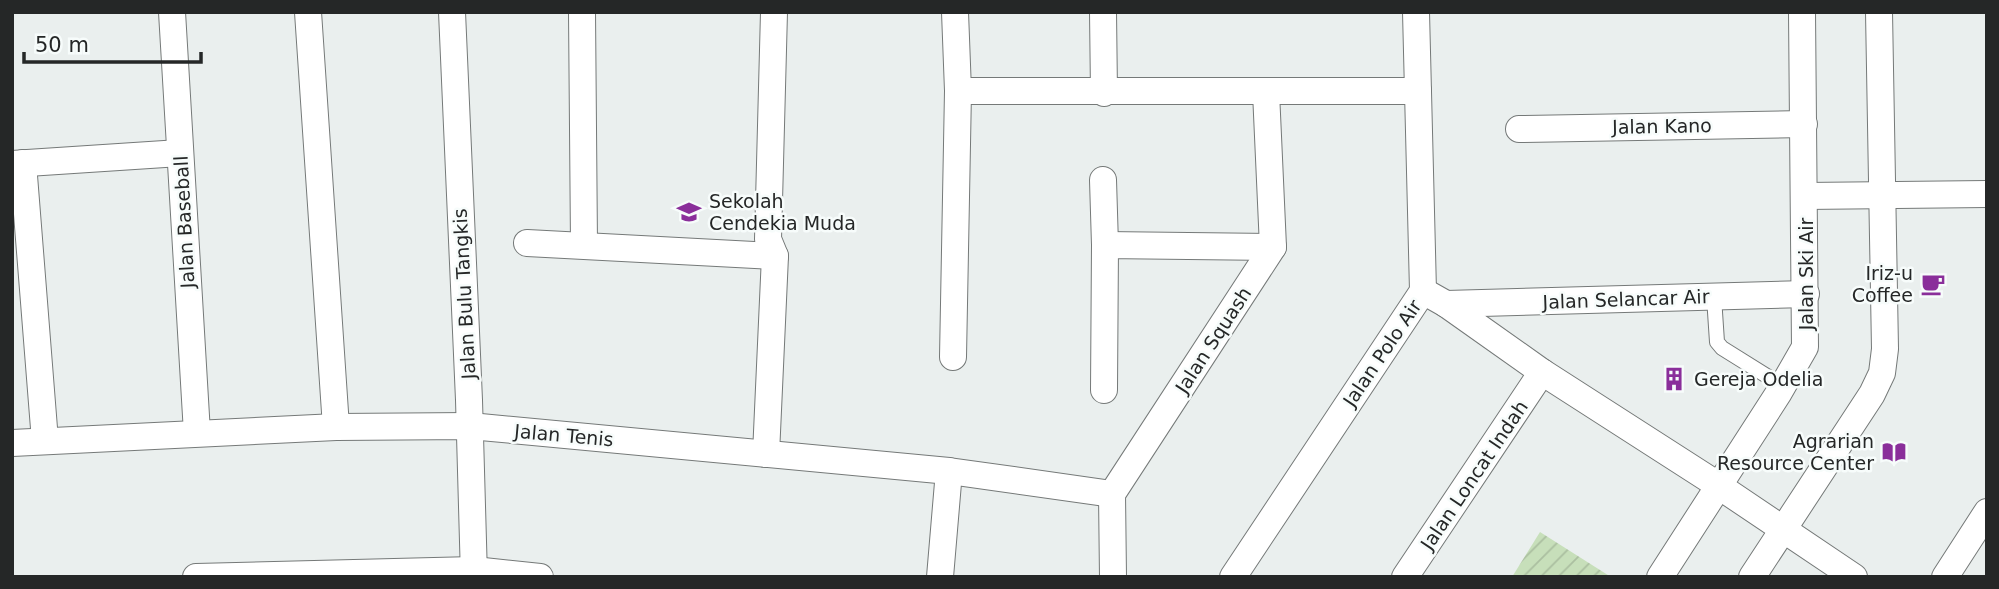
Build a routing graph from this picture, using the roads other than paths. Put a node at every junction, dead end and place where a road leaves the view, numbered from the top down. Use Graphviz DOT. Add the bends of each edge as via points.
graph roads {
  1 [pos="172,12"];
  2 [pos="308,12"];
  3 [pos="452,12"];
  4 [pos="582,12"];
  5 [pos="774,12"];
  6 [pos="955,12"];
  7 [pos="1103,12"];
  8 [pos="1416,12"];
  9 [pos="1802,12"];
  10 [pos="1879,12"];
  11 [pos="958,91"];
  12 [pos="1418,91"];
  13 [pos="1266,92"];
  14 [pos="1104,93"];
  15 [pos="1804,124"];
  16 [pos="1519,129"];
  17 [pos="180,153"];
  18 [pos="18,163"];
  19 [pos="1103,180"];
  20 [pos="1987,194"];
  21 [pos="1805,197"];
  22 [pos="1881,197"];
  23 [pos="527,243"];
  24 [pos="584,245"];
  25 [pos="1105,245"];
  26 [pos="1273,247"];
  27 [pos="768,250"];
  28 [pos="1423,291"];
  29 [pos="1806,294"];
  30 [pos="1714,297"];
  31 [pos="1446,304"];
  32 [pos="953,357"];
  33 [pos="1542,372"];
  34 [pos="1783,386"];
  35 [pos="1104,390"];
  36 [pos="470,426"];
  37 [pos="336,428"];
  38 [pos="197,433"];
  39 [pos="45,441"];
  40 [pos="12,443"];
  41 [pos="758,453"];
  42 [pos="949,471"];
  43 [pos="1720,486"];
  44 [pos="1112,494"];
  45 [pos="1987,512"];
  46 [pos="1784,529"];
  47 [pos="474,573"];
  48 [pos="196,577"];
  49 [pos="540,577"];
  50 [pos="940,577"];
  51 [pos="1113,577"];
  52 [pos="1233,577"];
  53 [pos="1405,577"];
  54 [pos="1660,577"];
  55 [pos="1752,577"];
  56 [pos="1854,577"];
  57 [pos="1945,577"];
  1 -- 17 [label="street, Jalan Baseball"];
  2 -- 37 [label="street"];
  3 -- 36 [label="street, Jalan Bulu Tangkis"];
  4 -- 24 [label="street"];
  5 -- 27 [label="street"];
  6 -- 11 [label="street"];
  7 -- 14 [label="street"];
  8 -- 12 [label="street, Jalan Polo Air"];
  9 -- 15 [label="street, Jalan Ski Air"];
  10 -- 22 [label="street"];
  11 -- 14 [label="street"];
  11 -- 32 [label="street"];
  12 -- 13 [label="street"];
  12 -- 28 [label="street, Jalan Polo Air"];
  13 -- 14 [label="street"];
  13 -- 26 [label="street"];
  15 -- 16 [label="street, Jalan Kano"];
  15 -- 21 [label="street, Jalan Ski Air"];
  17 -- 18 [label="street"];
  17 -- 38 [label="street, Jalan Baseball"];
  18 -- 39 [label="street"];
  19 -- 25 [label="street"];
  20 -- 22 [label="street"];
  21 -- 22 [label="street"];
  21 -- 29 [label="street, Jalan Ski Air"];
  22 -- 46 [label="street" via="1882,373"];
  23 -- 24 [label="street"];
  24 -- 27 [label="street"];
  25 -- 26 [label="street"];
  25 -- 35 [label="street"];
  26 -- 44 [label="street, Jalan Squash"];
  27 -- 41 [label="street"];
  28 -- 31 [label="street"];
  28 -- 52 [label="street, Jalan Polo Air"];
  29 -- 30 [label="street, Jalan Selancar Air"];
  29 -- 34 [label="street, Jalan Ski Air" via="1805,347"];
  30 -- 31 [label="street, Jalan Selancar Air"];
  30 -- 34 [label="lane" via="1717,342"];
  31 -- 33 [label="street"];
  33 -- 43 [label="street"];
  33 -- 53 [label="street, Jalan Loncat Indah"];
  34 -- 43 [label="street, Jalan Ski Air"];
  36 -- 37 [label="street, Jalan Tenis"];
  36 -- 41 [label="street, Jalan Tenis"];
  36 -- 47 [label="street, Jalan Bulu Tangkis"];
  37 -- 38 [label="street, Jalan Tenis"];
  38 -- 39 [label="street, Jalan Tenis"];
  39 -- 40 [label="street, Jalan Tenis"];
  41 -- 42 [label="street, Jalan Tenis"];
  42 -- 44 [label="street, Jalan Tenis"];
  42 -- 50 [label="street"];
  43 -- 46 [label="street"];
  43 -- 54 [label="street, Jalan Ski Air"];
  44 -- 51 [label="street"];
  45 -- 57 [label="street"];
  46 -- 55 [label="street"];
  46 -- 56 [label="street"];
  47 -- 48 [label="street"];
  47 -- 49 [label="street"];
}
